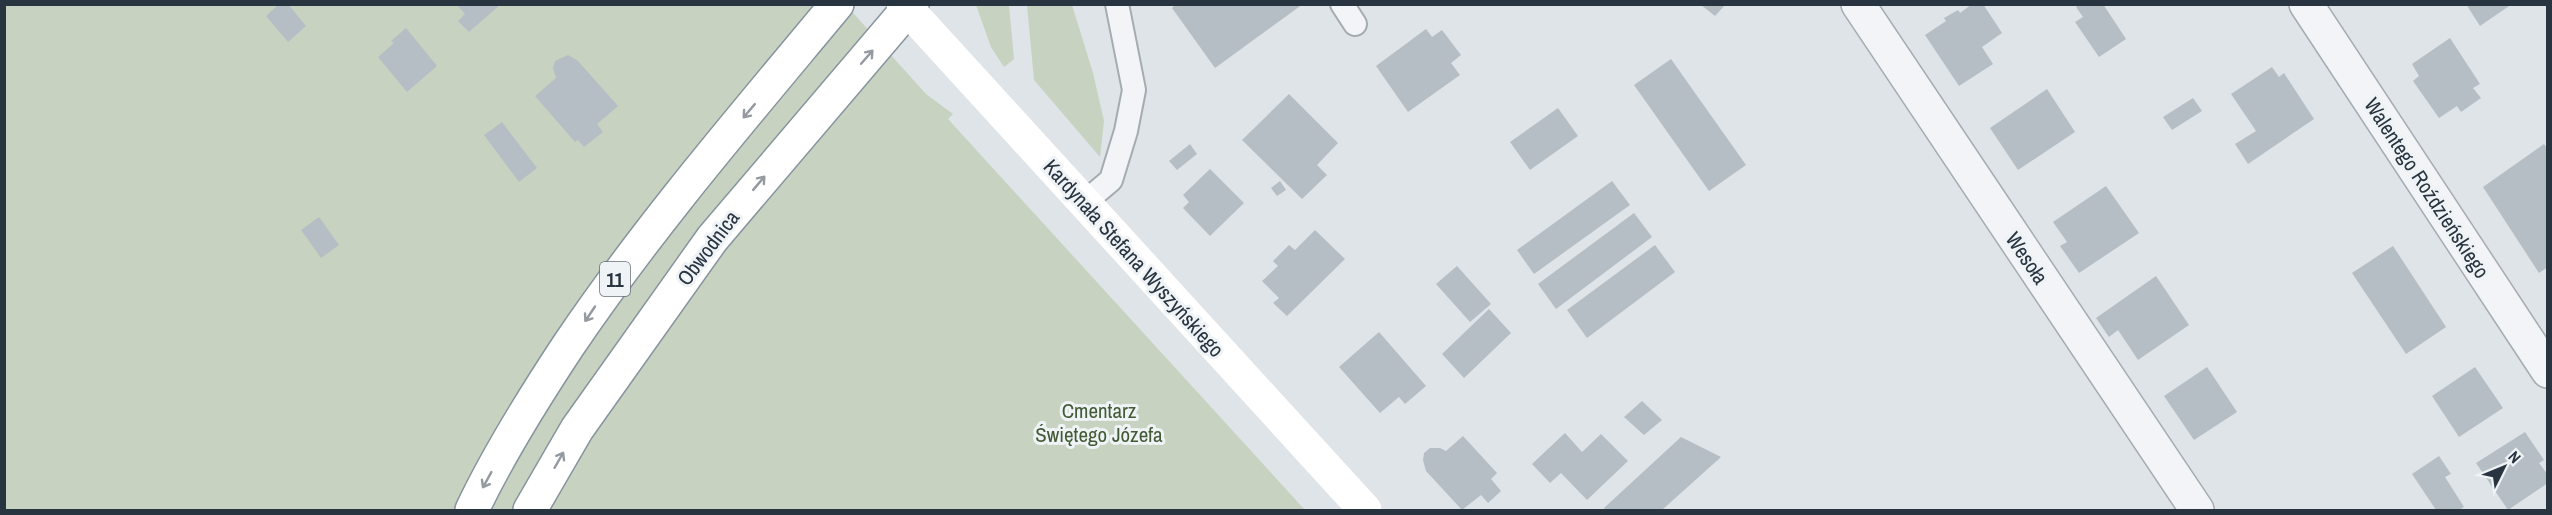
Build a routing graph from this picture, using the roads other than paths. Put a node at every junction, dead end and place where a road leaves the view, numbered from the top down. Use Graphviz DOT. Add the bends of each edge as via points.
graph roads {
  1 [pos="837,4"];
  2 [pos="1117,4"];
  3 [pos="1342,4"];
  4 [pos="1858,4"];
  5 [pos="2306,4"];
  6 [pos="908,6"];
  7 [pos="1355,24"];
  8 [pos="1086,202"];
  9 [pos="2547,371"];
  10 [pos="472,510"];
  11 [pos="530,510"];
  12 [pos="1365,510"];
  13 [pos="2197,510"];
  1 -- 10 [label="main road, 11, one-way" via="604,294 529,405"];
  2 -- 8 [label="lane" via="1134,90 1111,180"];
  3 -- 7 [label="lane"];
  4 -- 13 [label="street, Wesoła"];
  5 -- 9 [label="street, Walentego Roździeńskiego"];
  6 -- 8 [label="main road, Kardynała Stefana Wyszyńskiego"];
  11 -- 6 [label="main road, Obwodnica, one-way" via="577,429 712,239"];
  8 -- 12 [label="main road, Kardynała Stefana Wyszyńskiego"];
}
